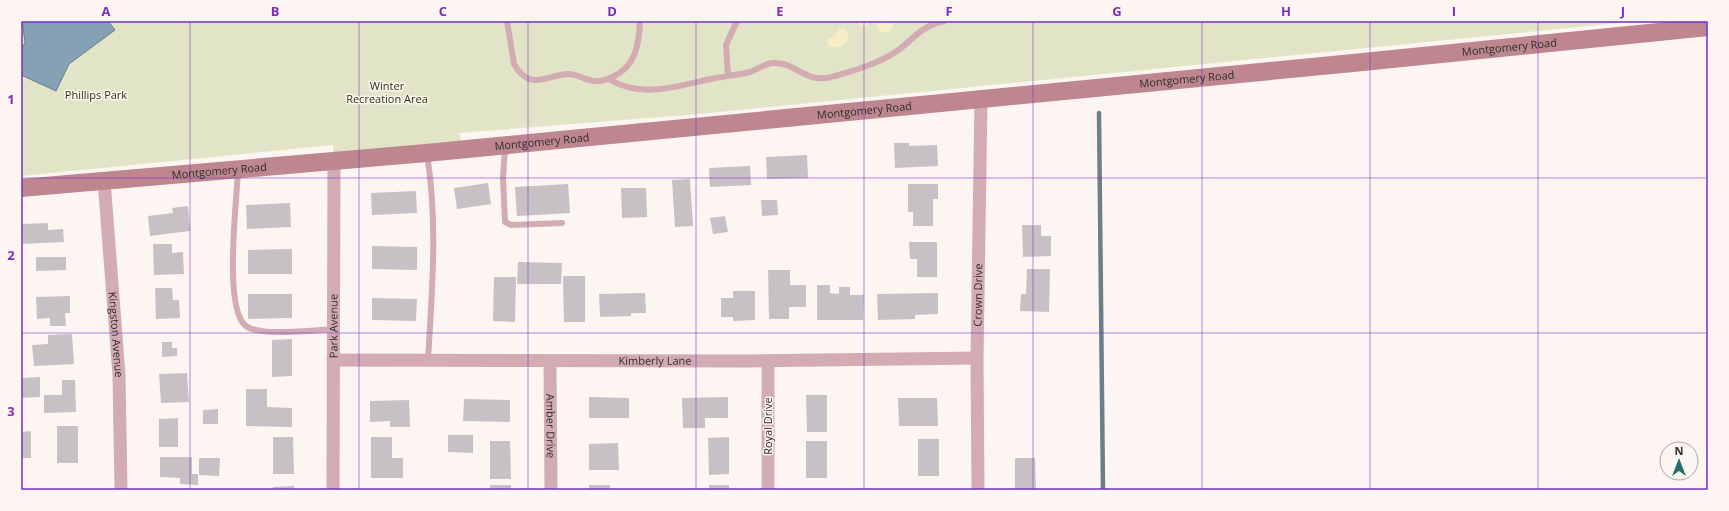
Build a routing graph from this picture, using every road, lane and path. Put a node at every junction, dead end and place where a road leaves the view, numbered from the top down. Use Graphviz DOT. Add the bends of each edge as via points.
graph roads {
  1 [pos="507,21"];
  2 [pos="640,21"];
  3 [pos="737,21"];
  4 [pos="944,21"];
  5 [pos="1708,27"];
  6 [pos="728,75"];
  7 [pos="608,78"];
  8 [pos="981,99"];
  9 [pos="505,145"];
  10 [pos="426,152"];
  11 [pos="334,161"];
  12 [pos="238,169"];
  13 [pos="104,180"];
  14 [pos="21,188"];
  15 [pos="562,224"];
  16 [pos="334,329"];
  17 [pos="977,358"];
  18 [pos="333,360"];
  19 [pos="428,360"];
  20 [pos="768,361"];
  21 [pos="550,362"];
  22 [pos="121,490"];
  23 [pos="333,490"];
  24 [pos="551,490"];
  25 [pos="768,490"];
  26 [pos="978,490"];
  1 -- 7 [label="lane" via="514,64 517,70 531,80 571,74 594,81"];
  2 -- 7 [label="lane" via="640,38 634,58 625,69"];
  3 -- 6 [label="lane" via="726,45"];
  4 -- 6 [label="lane" via="923,28 904,46 886,58 831,78 812,78 790,66 777,63 764,65 750,72"];
  5 -- 8 [label="street, Montgomery Road"];
  6 -- 7 [label="lane" via="678,87 649,90 621,84"];
  8 -- 9 [label="street, Montgomery Road"];
  8 -- 17 [label="street, Crown Drive"];
  9 -- 10 [label="street, Montgomery Road"];
  9 -- 15 [label="lane" via="505,222 511,225"];
  10 -- 11 [label="street, Montgomery Road"];
  10 -- 19 [label="lane" via="433,210"];
  11 -- 12 [label="street, Montgomery Road"];
  11 -- 16 [label="street, Park Avenue"];
  12 -- 13 [label="street, Montgomery Road"];
  12 -- 16 [label="lane" via="233,293 240,320 247,326 262,331"];
  13 -- 14 [label="street, Montgomery Road"];
  13 -- 22 [label="street, Kingston Avenue" via="119,375"];
  16 -- 18 [label="street, Park Avenue"];
  17 -- 20 [label="street, Kimberly Lane"];
  17 -- 26 [label="street, Crown Drive"];
  18 -- 19 [label="street, Kimberly Lane"];
  18 -- 23 [label="street, Park Avenue"];
  19 -- 21 [label="street, Kimberly Lane"];
  20 -- 21 [label="street, Kimberly Lane"];
  20 -- 25 [label="street, Royal Drive"];
  21 -- 24 [label="street, Amber Drive"];
}
